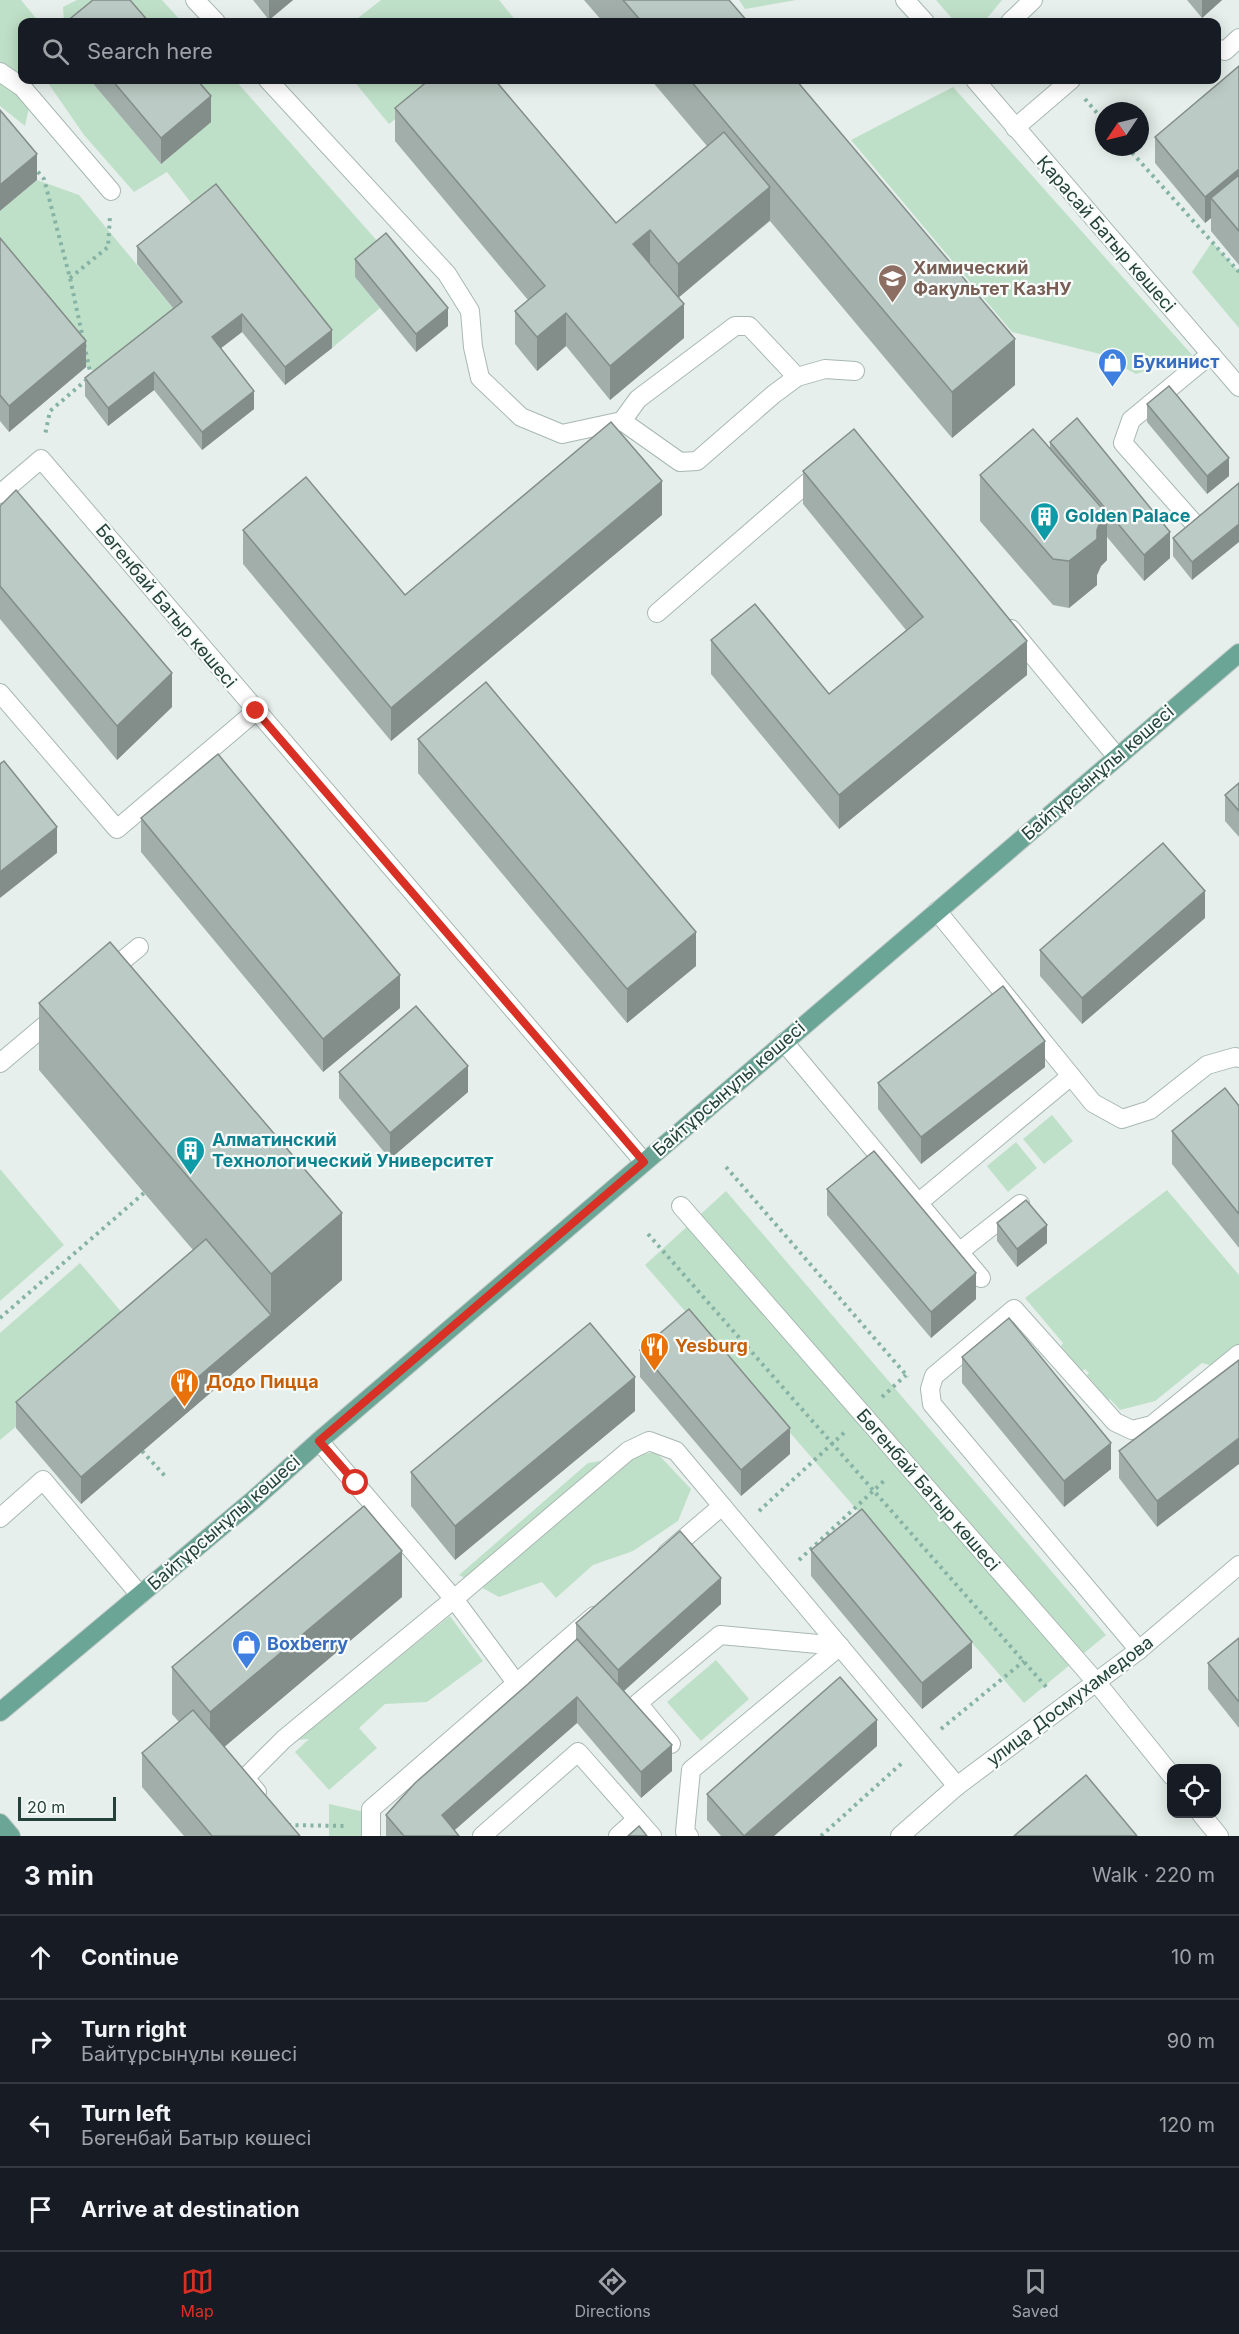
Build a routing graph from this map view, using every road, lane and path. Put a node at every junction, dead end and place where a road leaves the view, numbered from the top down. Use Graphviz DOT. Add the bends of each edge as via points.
graph roads {
  1 [pos="195,0"];
  2 [pos="905,0"];
  3 [pos="1033,0"];
  4 [pos="212,18"];
  5 [pos="921,18"];
  6 [pos="1014,18"];
  7 [pos="1239,38"];
  8 [pos="1221,50"];
  9 [pos="0,72"];
  10 [pos="272,84"];
  11 [pos="978,84"];
  12 [pos="1066,84"];
  13 [pos="1015,128"];
  14 [pos="1135,156"];
  15 [pos="30,161"];
  16 [pos="111,190"];
  17 [pos="1239,272"];
  18 [pos="70,278"];
  19 [pos="1211,354"];
  20 [pos="855,371"];
  21 [pos="797,377"];
  22 [pos="1239,387"];
  23 [pos="622,421"];
  24 [pos="41,459"];
  25 [pos="832,461"];
  26 [pos="0,494"];
  27 [pos="1192,521"];
  28 [pos="997,611"];
  29 [pos="657,614"];
  30 [pos="1239,652"];
  31 [pos="0,693"];
  32 [pos="256,711"];
  33 [pos="1117,757"];
  34 [pos="937,911"];
  35 [pos="139,946"];
  36 [pos="96,983"];
  37 [pos="69,1005"];
  38 [pos="784,1042"];
  39 [pos="1239,1058"];
  40 [pos="0,1063"];
  41 [pos="1071,1076"];
  42 [pos="644,1162"];
  43 [pos="726,1167"];
  44 [pos="144,1193"];
  45 [pos="918,1203"];
  46 [pos="1020,1204"];
  47 [pos="681,1206"];
  48 [pos="648,1234"];
  49 [pos="959,1252"];
  50 [pos="981,1278"];
  51 [pos="0,1318"];
  52 [pos="1239,1354"];
  53 [pos="906,1375"];
  54 [pos="932,1404"];
  55 [pos="862,1415"];
  56 [pos="319,1441"];
  57 [pos="832,1444"];
  58 [pos="142,1451"];
  59 [pos="904,1462"];
  60 [pos="165,1476"];
  61 [pos="873,1490"];
  62 [pos="722,1506"];
  63 [pos="0,1518"];
  64 [pos="740,1527"];
  65 [pos="1239,1565"];
  66 [pos="650,1568"];
  67 [pos="781,1577"];
  68 [pos="140,1595"];
  69 [pos="454,1599"];
  70 [pos="606,1606"];
  71 [pos="840,1646"];
  72 [pos="1139,1650"];
  73 [pos="1097,1683"];
  74 [pos="517,1684"];
  75 [pos="1064,1707"];
  76 [pos="0,1712"];
  77 [pos="671,1744"];
  78 [pos="1167,1770"];
  79 [pos="957,1786"];
  80 [pos="1204,1818"];
  81 [pos="637,1819"];
  82 [pos="0,1823"];
  83 [pos="282,1825"];
  84 [pos="371,1831"];
  85 [pos="11,1836"];
  86 [pos="482,1836"];
  87 [pos="618,1836"];
  88 [pos="652,1836"];
  89 [pos="689,1836"];
  90 [pos="900,1836"];
  91 [pos="1219,1836"];
  1 -- 4 [label="street"];
  2 -- 5 [label="street"];
  3 -- 6 [label="street"];
  7 -- 8 [label="street" via="1225,51"];
  9 -- 16 [label="street" via="22,87"];
  10 -- 23 [label="street" via="447,274 470,311 480,378 496,394 520,417 562,434"];
  11 -- 13 [label="street, Қарасай Батыр көшесі"];
  12 -- 13 [label="street"];
  13 -- 19 [label="street, Қарасай Батыр көшесі"];
  14 -- 17 [label="path"];
  15 -- 18 [label="path" via="44,179"];
  16 -- 18 [label="path" via="108,248"];
  18 -- 24 [label="path" via="92,376 50,411"];
  19 -- 22 [label="street, Қарасай Батыр көшесі"];
  19 -- 27 [label="street" via="1131,420 1123,443"];
  20 -- 21 [label="street" via="825,369"];
  21 -- 23 [label="street" via="697,461 680,462"];
  21 -- 23 [label="street" via="749,326 735,326 639,399"];
  24 -- 26 [label="street"];
  24 -- 32 [label="street, Бөгенбай Батыр көшесі"];
  25 -- 29 [label="street"];
  28 -- 33 [label="street"];
  30 -- 33 [label="main road, Байтұрсынұлы көшесі"];
  31 -- 32 [label="street" via="117,829"];
  32 -- 42 [label="street, Бөгенбай Батыр көшесі"];
  33 -- 34 [label="main road, Байтұрсынұлы көшесі"];
  34 -- 38 [label="main road, Байтұрсынұлы көшесі"];
  34 -- 41 [label="street"];
  35 -- 36 [label="street"];
  37 -- 40 [label="street"];
  38 -- 42 [label="main road, Байтұрсынұлы көшесі"];
  38 -- 45 [label="street"];
  39 -- 41 [label="street" via="1207,1065 1150,1110 1122,1119 1093,1103"];
  41 -- 45 [label="street"];
  42 -- 56 [label="main road, Байтұрсынұлы көшесі"];
  43 -- 53 [label="path"];
  44 -- 51 [label="path"];
  45 -- 49 [label="street"];
  46 -- 49 [label="street"];
  47 -- 55 [label="street, Бөгенбай Батыр көшесі"];
  48 -- 57 [label="path"];
  49 -- 50 [label="street"];
  52 -- 54 [label="street" via="1152,1425 1132,1430 1115,1422 1014,1309 934,1376 930,1389"];
  53 -- 54 [label="path"];
  53 -- 55 [label="path"];
  54 -- 72 [label="street"];
  55 -- 57 [label="path"];
  55 -- 59 [label="street, Бөгенбай Батыр көшесі"];
  56 -- 68 [label="main road, Байтұрсынұлы көшесі"];
  56 -- 69 [label="street"];
  57 -- 61 [label="path"];
  57 -- 64 [label="path"];
  58 -- 60 [label="path"];
  59 -- 61 [label="path"];
  59 -- 73 [label="street, Бөгенбай Батыр көшесі"];
  61 -- 67 [label="path"];
  61 -- 75 [label="path"];
  62 -- 64 [label="street"];
  62 -- 66 [label="street"];
  62 -- 69 [label="street" via="676,1451 650,1441 628,1451"];
  63 -- 68 [label="street" via="43,1480"];
  64 -- 67 [label="street"];
  65 -- 72 [label="street, улица Досмухамедова"];
  67 -- 71 [label="street"];
  68 -- 76 [label="main road, Байтұрсынұлы көшесі"];
  69 -- 74 [label="street"];
  69 -- 83 [label="street" via="284,1739 245,1778"];
  70 -- 74 [label="street"];
  71 -- 77 [label="street" via="720,1635 639,1703"];
  71 -- 79 [label="street"];
  71 -- 89 [label="street" via="691,1770 685,1832"];
  72 -- 73 [label="street, улица Досмухамедова"];
  73 -- 75 [label="street, улица Досмухамедова"];
  73 -- 78 [label="street, Бөгенбай Батыр көшесі"];
  74 -- 84 [label="street" via="371,1809"];
  75 -- 79 [label="street, улица Досмухамедова"];
  79 -- 90 [label="street, улица Досмухамедова"];
  80 -- 91 [label="street"];
  81 -- 86 [label="street" via="578,1752"];
  81 -- 87 [label="street"];
  81 -- 88 [label="street"];
  82 -- 85 [label="main road"];
  83 -- 84 [label="path"];
}
